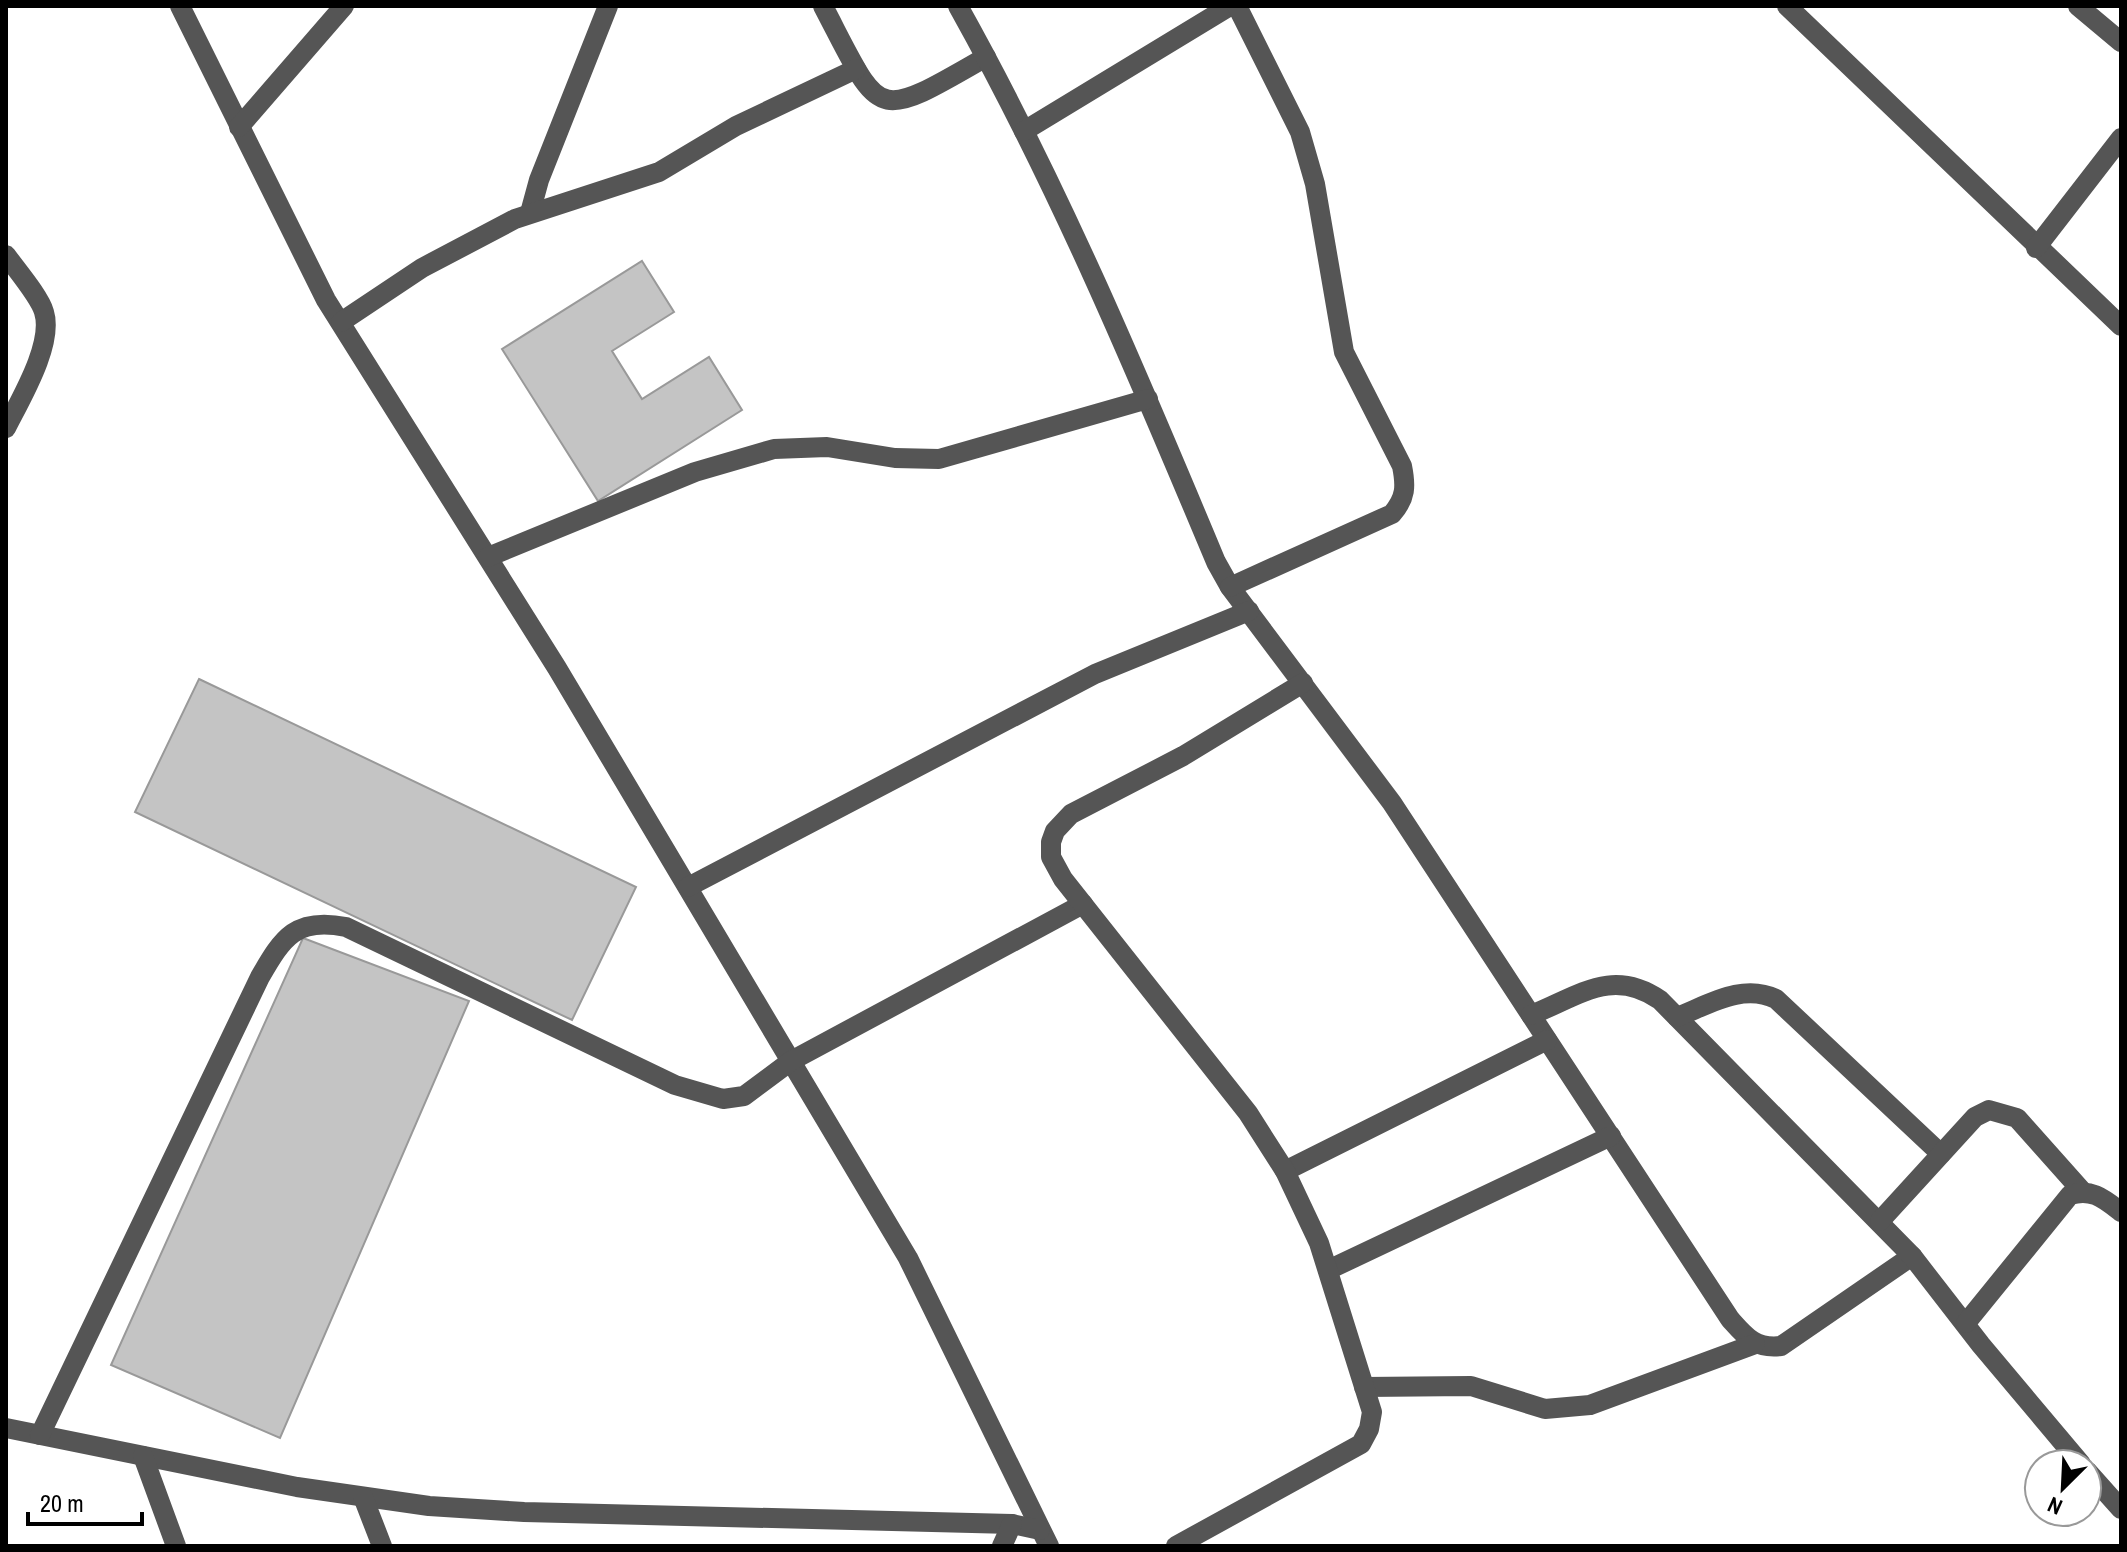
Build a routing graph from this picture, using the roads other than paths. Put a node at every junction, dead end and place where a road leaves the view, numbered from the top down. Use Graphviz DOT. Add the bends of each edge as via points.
graph roads {
  1 [pos="180,6"];
  2 [pos="344,6"];
  3 [pos="608,6"];
  4 [pos="823,6"];
  5 [pos="958,6"];
  6 [pos="1230,6"];
  7 [pos="1237,6"];
  8 [pos="1787,6"];
  9 [pos="2078,6"];
  10 [pos="2121,42"];
  11 [pos="986,57"];
  12 [pos="856,69"];
  13 [pos="239,127"];
  14 [pos="1024,131"];
  15 [pos="2121,138"];
  16 [pos="530,213"];
  17 [pos="2036,248"];
  18 [pos="6,255"];
  19 [pos="341,322"];
  20 [pos="2121,326"];
  21 [pos="1148,399"];
  22 [pos="6,428"];
  23 [pos="488,557"];
  24 [pos="1230,587"];
  25 [pos="1249,611"];
  26 [pos="1303,683"];
  27 [pos="688,887"];
  28 [pos="1083,904"];
  29 [pos="1531,1015"];
  30 [pos="1677,1017"];
  31 [pos="1547,1040"];
  32 [pos="791,1061"];
  33 [pos="1611,1136"];
  34 [pos="1941,1154"];
  35 [pos="1285,1171"];
  36 [pos="2082,1191"];
  37 [pos="2121,1212"];
  38 [pos="1880,1221"];
  39 [pos="1912,1256"];
  40 [pos="1328,1270"];
  41 [pos="1966,1323"];
  42 [pos="1755,1344"];
  43 [pos="1364,1387"];
  44 [pos="6,1428"];
  45 [pos="40,1435"];
  46 [pos="2068,1448"];
  47 [pos="143,1456"];
  48 [pos="363,1497"];
  49 [pos="1012,1524"];
  50 [pos="1044,1538"];
  51 [pos="176,1546"];
  52 [pos="382,1546"];
  53 [pos="1002,1546"];
  54 [pos="1176,1546"];
  1 -- 13 [label="street"];
  2 -- 13 [label="street"];
  3 -- 16 [label="street"];
  4 -- 12 [label="street"];
  5 -- 11 [label="street"];
  6 -- 14 [label="street"];
  7 -- 24 [label="street" via="1300,132 1315,184 1344,352 1402,466 1406,486 1392,514"];
  8 -- 17 [label="street"];
  9 -- 10 [label="street"];
  11 -- 12 [label="street" via="901,103 874,96"];
  11 -- 14 [label="street"];
  12 -- 16 [label="street" via="736,126 659,172"];
  13 -- 19 [label="street"];
  14 -- 21 [label="street"];
  15 -- 17 [label="street"];
  16 -- 19 [label="street" via="422,268"];
  17 -- 20 [label="street"];
  18 -- 22 [label="street" via="44,312 43,343 32,377"];
  19 -- 23 [label="street"];
  21 -- 23 [label="street" via="939,459 827,447 774,449 695,472"];
  21 -- 24 [label="street"];
  23 -- 27 [label="street"];
  24 -- 25 [label="street"];
  25 -- 26 [label="street"];
  25 -- 27 [label="street" via="1095,674"];
  26 -- 28 [label="street" via="1183,756 1071,814 1055,831 1051,857"];
  26 -- 29 [label="street" via="1392,803"];
  27 -- 32 [label="street"];
  28 -- 32 [label="street"];
  28 -- 35 [label="street" via="1248,1113"];
  29 -- 30 [label="street" via="1611,983 1640,986"];
  29 -- 31 [label="street"];
  30 -- 34 [label="street" via="1743,992 1760,991 1776,999"];
  30 -- 38 [label="street"];
  31 -- 33 [label="street"];
  31 -- 35 [label="street"];
  32 -- 45 [label="street" via="744,1096 723,1099 675,1085 346,927 306,925 281,941 260,977"];
  32 -- 50 [label="street" via="908,1258"];
  33 -- 40 [label="street"];
  33 -- 42 [label="street" via="1730,1319"];
  34 -- 36 [label="street" via="1975,1117 2003,1111 2017,1118"];
  34 -- 38 [label="street"];
  35 -- 40 [label="street"];
  36 -- 37 [label="street" via="2100,1196"];
  36 -- 41 [label="street" via="2060,1203"];
  38 -- 39 [label="street"];
  39 -- 41 [label="street"];
  39 -- 42 [label="street" via="1781,1346"];
  40 -- 43 [label="street"];
  41 -- 46 [label="street"];
  42 -- 43 [label="street" via="1569,1409 1520,1404 1471,1386"];
  43 -- 54 [label="street" via="1372,1412 1361,1444"];
  44 -- 45 [label="street"];
  45 -- 47 [label="street"];
  47 -- 48 [label="street"];
  47 -- 51 [label="street"];
  48 -- 49 [label="street" via="524,1512"];
  48 -- 52 [label="street"];
  49 -- 50 [label="street"];
  49 -- 53 [label="street"];
}
